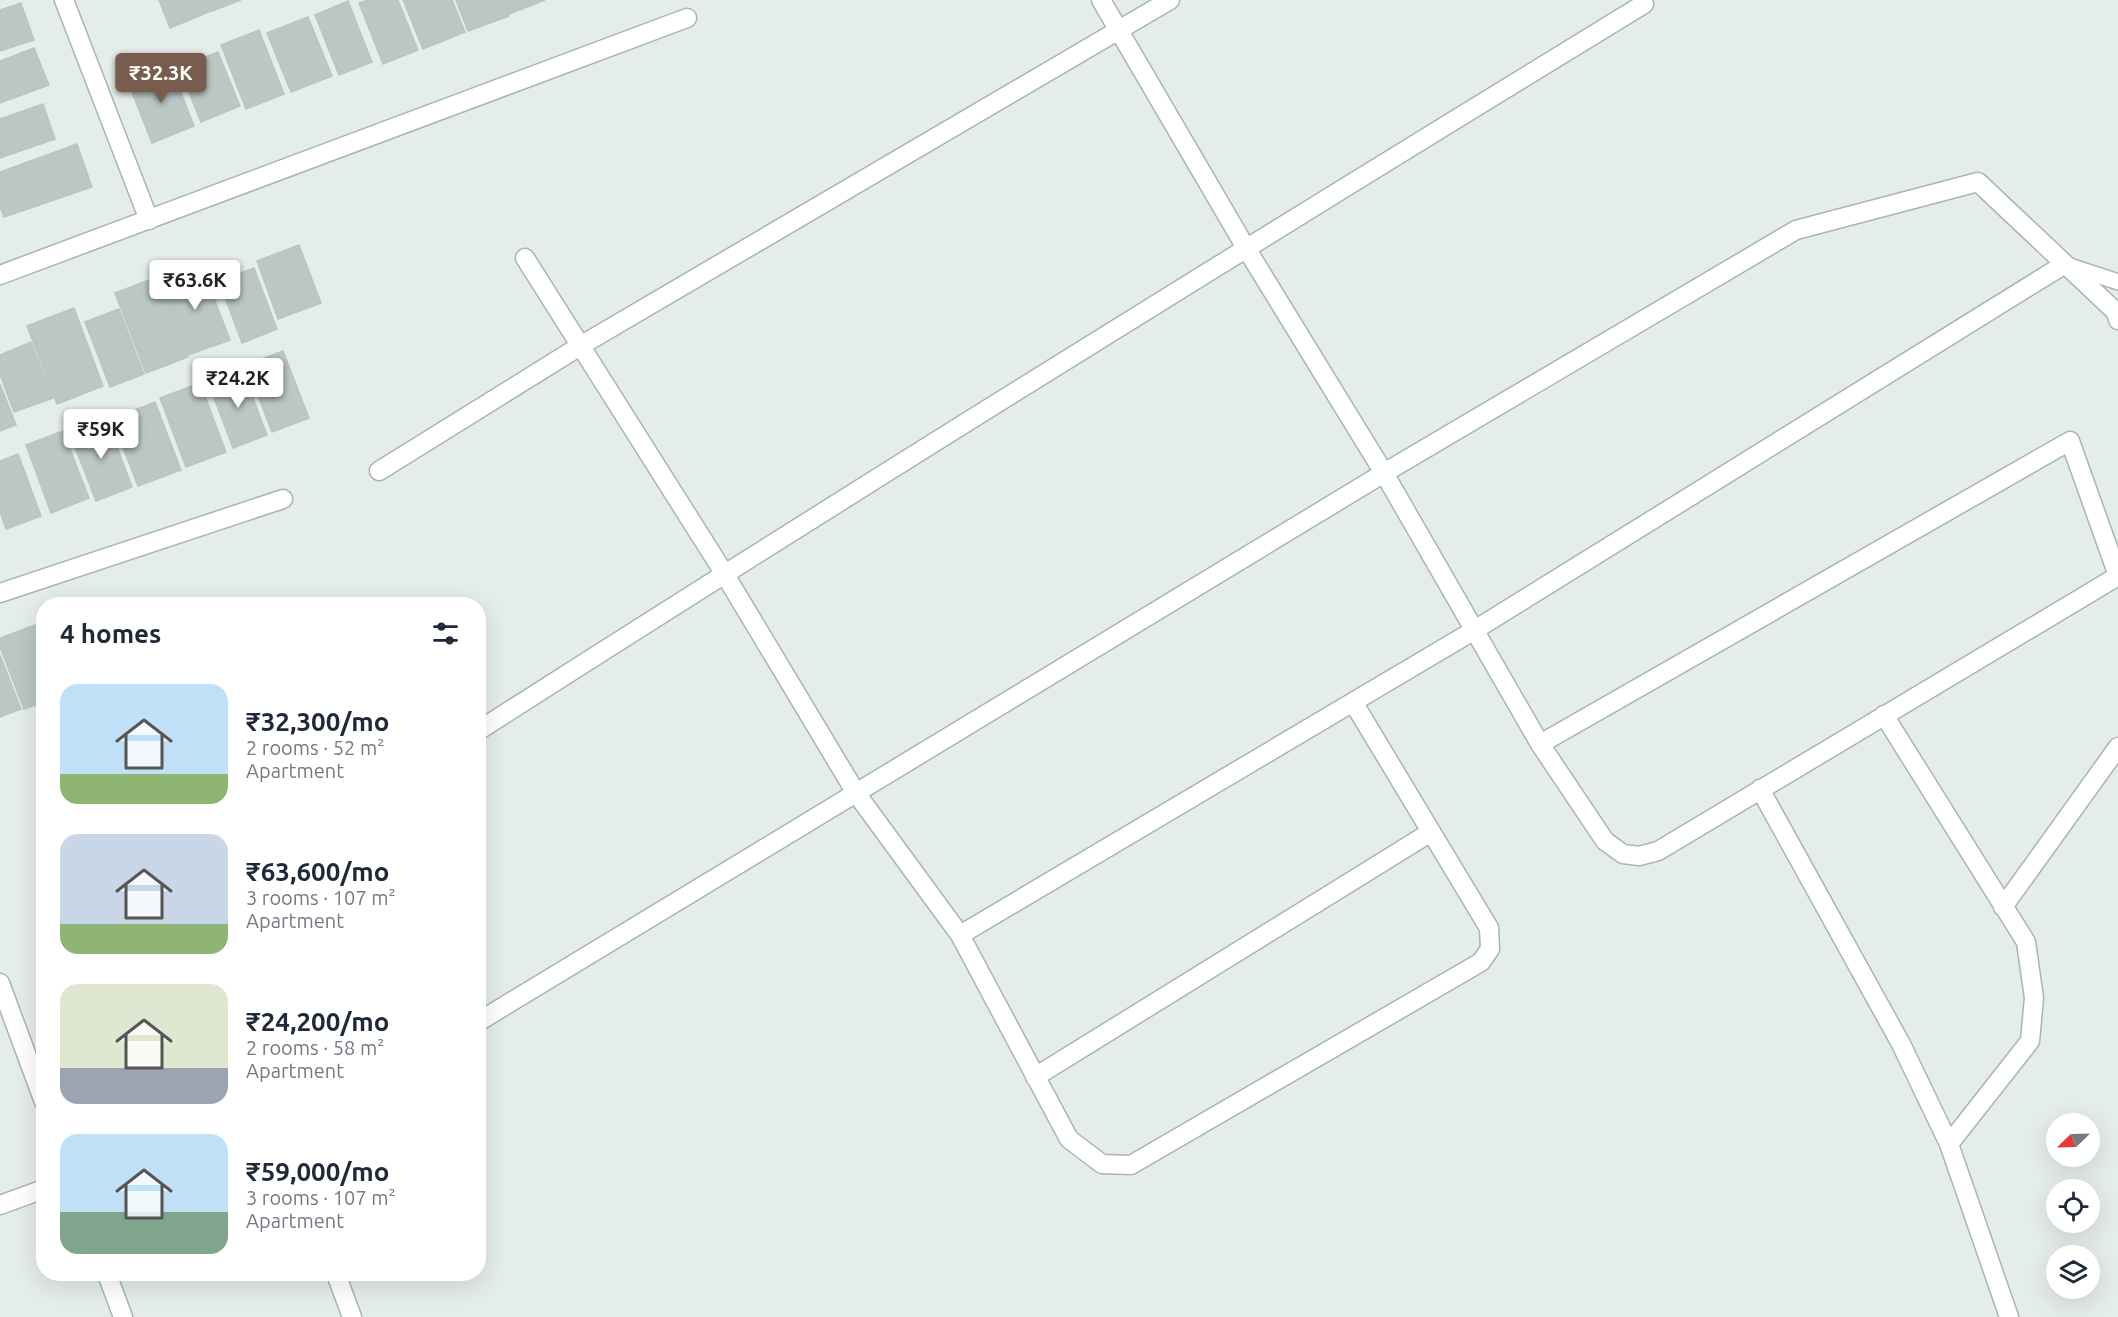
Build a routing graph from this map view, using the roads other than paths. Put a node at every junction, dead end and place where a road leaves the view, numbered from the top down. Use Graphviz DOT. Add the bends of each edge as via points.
graph roads {
  1 [pos="64,0"];
  2 [pos="1101,0"];
  3 [pos="1170,0"];
  4 [pos="1644,4"];
  5 [pos="687,18"];
  6 [pos="1120,30"];
  7 [pos="148,220"];
  8 [pos="1246,248"];
  9 [pos="525,258"];
  10 [pos="2065,264"];
  11 [pos="0,275"];
  12 [pos="2118,282"];
  13 [pos="2118,320"];
  14 [pos="580,346"];
  15 [pos="379,471"];
  16 [pos="1384,474"];
  17 [pos="283,499"];
  18 [pos="2118,572"];
  19 [pos="724,573"];
  20 [pos="0,594"];
  21 [pos="1473,631"];
  22 [pos="1353,702"];
  23 [pos="1884,715"];
  24 [pos="486,726"];
  25 [pos="1540,744"];
  26 [pos="2118,747"];
  27 [pos="1760,789"];
  28 [pos="856,793"];
  29 [pos="1431,832"];
  30 [pos="2004,907"];
  31 [pos="960,935"];
  32 [pos="0,984"];
  33 [pos="486,1017"];
  34 [pos="1035,1077"];
  35 [pos="36,1081"];
  36 [pos="1949,1144"];
  37 [pos="36,1192"];
  38 [pos="0,1205"];
  39 [pos="110,1281"];
  40 [pos="339,1281"];
  41 [pos="123,1317"];
  42 [pos="352,1317"];
  43 [pos="2009,1317"];
  1 -- 7 [label="street"];
  2 -- 6 [label="street"];
  3 -- 6 [label="street"];
  4 -- 8 [label="street"];
  5 -- 7 [label="street"];
  6 -- 8 [label="street"];
  6 -- 14 [label="street"];
  7 -- 11 [label="street"];
  8 -- 16 [label="street"];
  8 -- 19 [label="street"];
  9 -- 14 [label="street"];
  10 -- 12 [label="lane"];
  10 -- 13 [label="street" via="2116,312"];
  10 -- 16 [label="street" via="1978,182 1796,230"];
  10 -- 21 [label="street"];
  14 -- 15 [label="street"];
  14 -- 19 [label="street"];
  16 -- 21 [label="street"];
  16 -- 28 [label="street"];
  17 -- 20 [label="street"];
  18 -- 23 [label="street"];
  18 -- 25 [label="street" via="2070,441"];
  19 -- 24 [label="street"];
  19 -- 28 [label="street"];
  21 -- 22 [label="street"];
  21 -- 25 [label="street"];
  22 -- 29 [label="street"];
  22 -- 31 [label="street"];
  23 -- 27 [label="street"];
  23 -- 30 [label="street"];
  25 -- 27 [label="street" via="1605,841 1623,854 1639,856 1658,851"];
  26 -- 30 [label="street"];
  27 -- 36 [label="street" via="1901,1044"];
  28 -- 31 [label="street"];
  28 -- 33 [label="street"];
  29 -- 34 [label="street"];
  29 -- 34 [label="street" via="1489,928 1490,949 1481,962 1131,1165 1102,1164 1069,1139"];
  30 -- 36 [label="street" via="2026,942 2034,998 2030,1041"];
  31 -- 34 [label="street"];
  32 -- 35 [label="street"];
  36 -- 43 [label="street"];
  37 -- 38 [label="street"];
  39 -- 41 [label="street"];
  40 -- 42 [label="street"];
}
